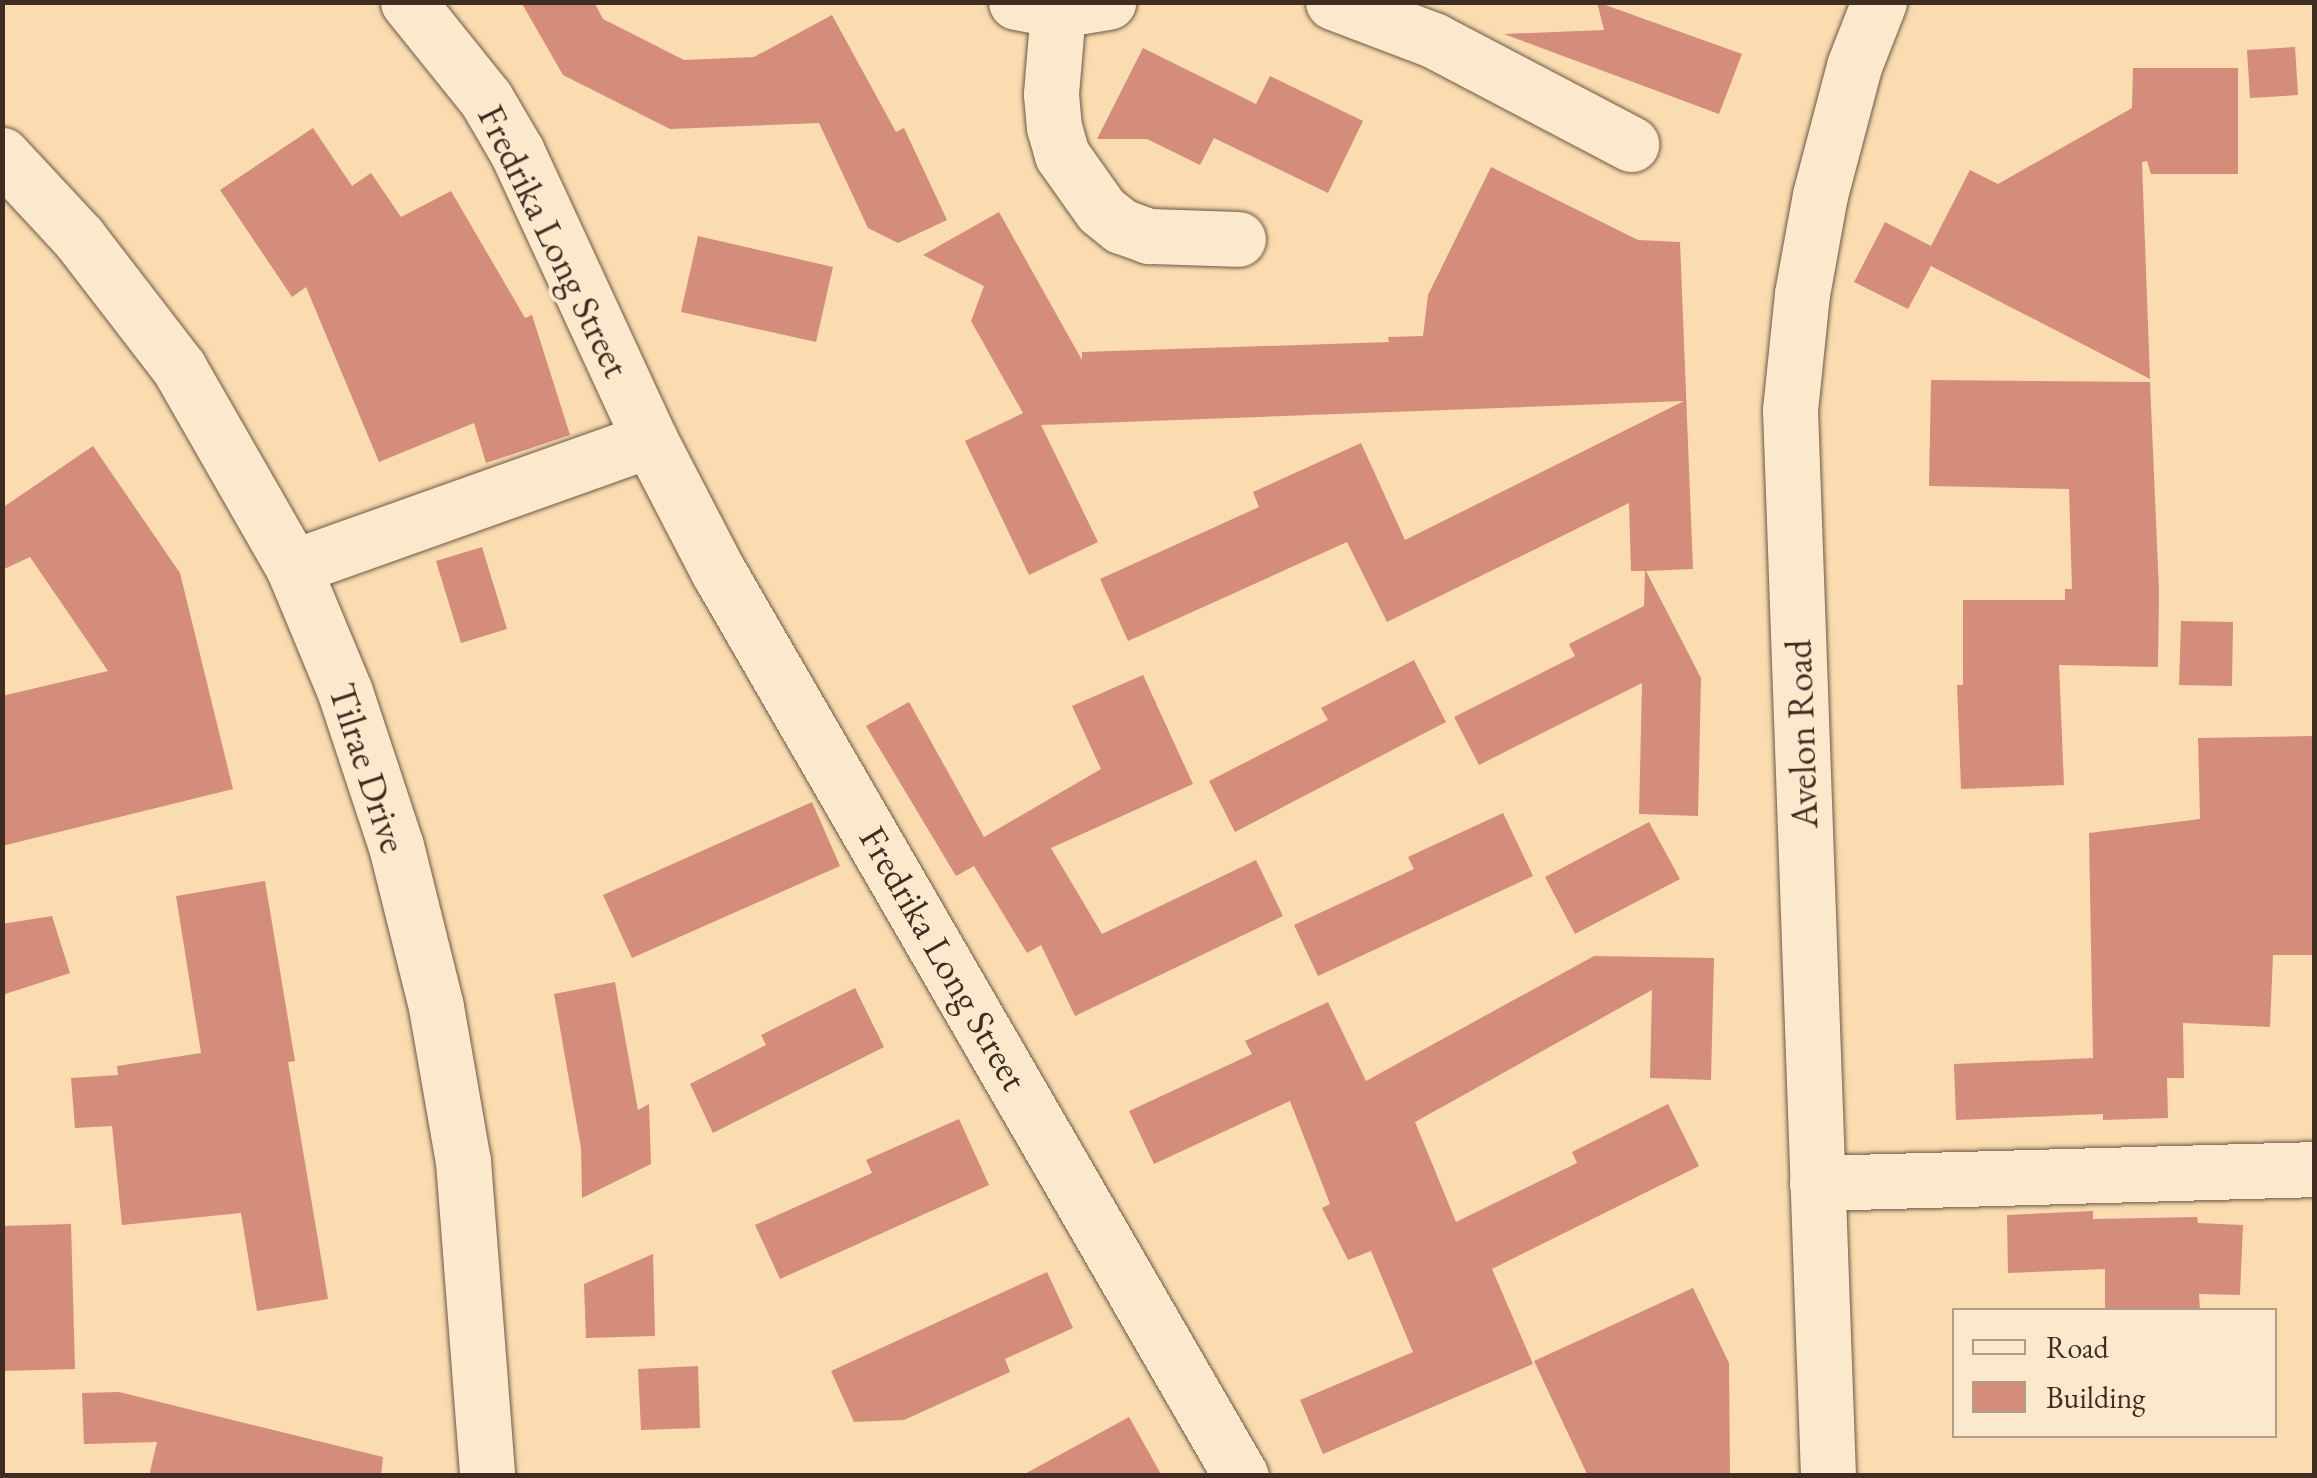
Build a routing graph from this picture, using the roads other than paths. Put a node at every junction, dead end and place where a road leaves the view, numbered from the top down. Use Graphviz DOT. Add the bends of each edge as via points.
graph roads {
  1 [pos="408,2"];
  2 [pos="1333,2"];
  3 [pos="1879,2"];
  4 [pos="1061,5"];
  5 [pos="1632,144"];
  6 [pos="2,154"];
  7 [pos="1238,238"];
  8 [pos="650,440"];
  9 [pos="294,567"];
  10 [pos="2314,1169"];
  11 [pos="1816,1183"];
  12 [pos="487,1476"];
  13 [pos="1241,1476"];
  14 [pos="1828,1476"];
  1 -- 8 [label="street, Fredrika Long Street" via="486,98 516,152"];
  2 -- 5 [label="street" via="1433,40"];
  3 -- 11 [label="street, Avelon Road" via="1854,66 1820,196 1790,410"];
  4 -- 7 [label="street" via="1054,127 1062,156 1100,210 1149,236"];
  6 -- 9 [label="street, Tilrae Drive" via="79,238 180,368"];
  8 -- 9 [label="street"];
  8 -- 13 [label="street, Fredrika Long Street" via="718,572"];
  9 -- 12 [label="street, Tilrae Drive" via="396,846 436,1007 464,1161"];
  10 -- 11 [label="street"];
  11 -- 14 [label="street, Avelon Road"];
}
